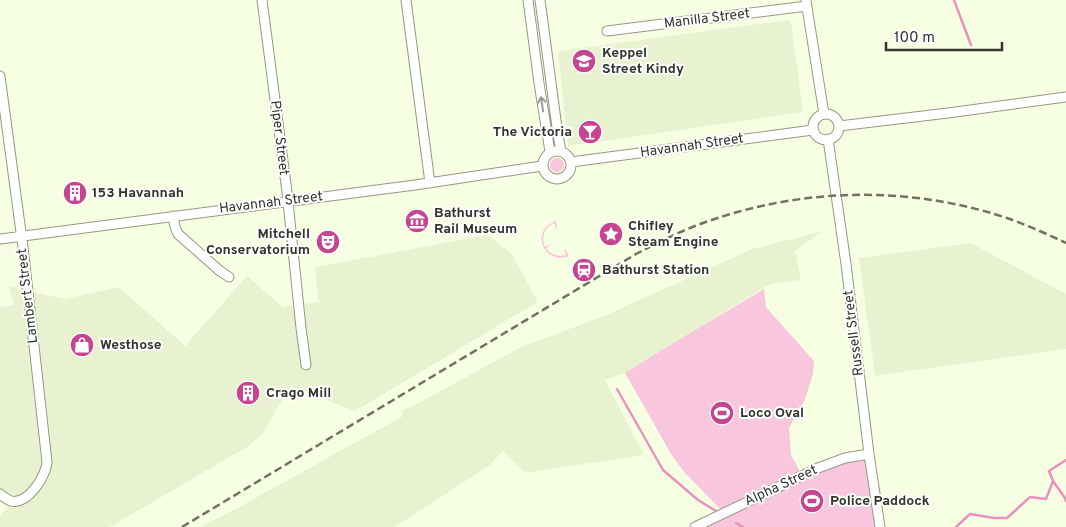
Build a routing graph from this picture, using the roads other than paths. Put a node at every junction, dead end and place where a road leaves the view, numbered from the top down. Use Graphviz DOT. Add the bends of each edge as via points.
graph roads {
  1 [pos="262,0"];
  2 [pos="406,0"];
  3 [pos="528,0"];
  4 [pos="540,0"];
  5 [pos="807,3"];
  6 [pos="607,31"];
  7 [pos="0,76"];
  8 [pos="551,82"];
  9 [pos="539,83"];
  10 [pos="1066,97"];
  11 [pos="824,114"];
  12 [pos="838,126"];
  13 [pos="813,130"];
  14 [pos="828,139"];
  15 [pos="550,152"];
  16 [pos="561,152"];
  17 [pos="571,162"];
  18 [pos="542,166"];
  19 [pos="430,183"];
  20 [pos="287,201"];
  21 [pos="173,216"];
  22 [pos="21,237"];
  23 [pos="0,239"];
  24 [pos="229,277"];
  25 [pos="306,365"];
  26 [pos="869,454"];
  27 [pos="0,494"];
  28 [pos="696,527"];
  29 [pos="880,527"];
  1 -- 20 [label="street, Piper Street"];
  2 -- 19 [label="street"];
  3 -- 9 [label="street"];
  4 -- 8 [label="street"];
  5 -- 6 [label="street, Manilla Street"];
  5 -- 11 [label="street"];
  7 -- 22 [label="street, Lambert Street"];
  8 -- 9 [label="street"];
  8 -- 16 [label="street"];
  15 -- 9 [label="street, one-way"];
  10 -- 12 [label="street"];
  11 -- 12 [label="street" via="834,117"];
  11 -- 13 [label="street" via="816,119"];
  12 -- 14 [label="street" via="835,136"];
  13 -- 14 [label="street" via="817,136"];
  13 -- 17 [label="street, Havannah Street"];
  14 -- 26 [label="street, Russell Street"];
  15 -- 16 [label="street"];
  15 -- 18 [label="street"];
  16 -- 17 [label="street"];
  17 -- 18 [label="street" via="570,171 564,178 555,180 547,176"];
  18 -- 19 [label="street, Havannah Street"];
  19 -- 20 [label="street, Havannah Street"];
  20 -- 21 [label="street, Havannah Street"];
  20 -- 25 [label="street, Piper Street"];
  21 -- 22 [label="street, Havannah Street"];
  21 -- 24 [label="street" via="178,234"];
  22 -- 23 [label="street, Havannah Street"];
  22 -- 27 [label="street, Lambert Street" via="47,462 45,473 23,498 10,501"];
  26 -- 28 [label="street, Alpha Street" via="818,468"];
  26 -- 29 [label="street, Russell Street"];
}
